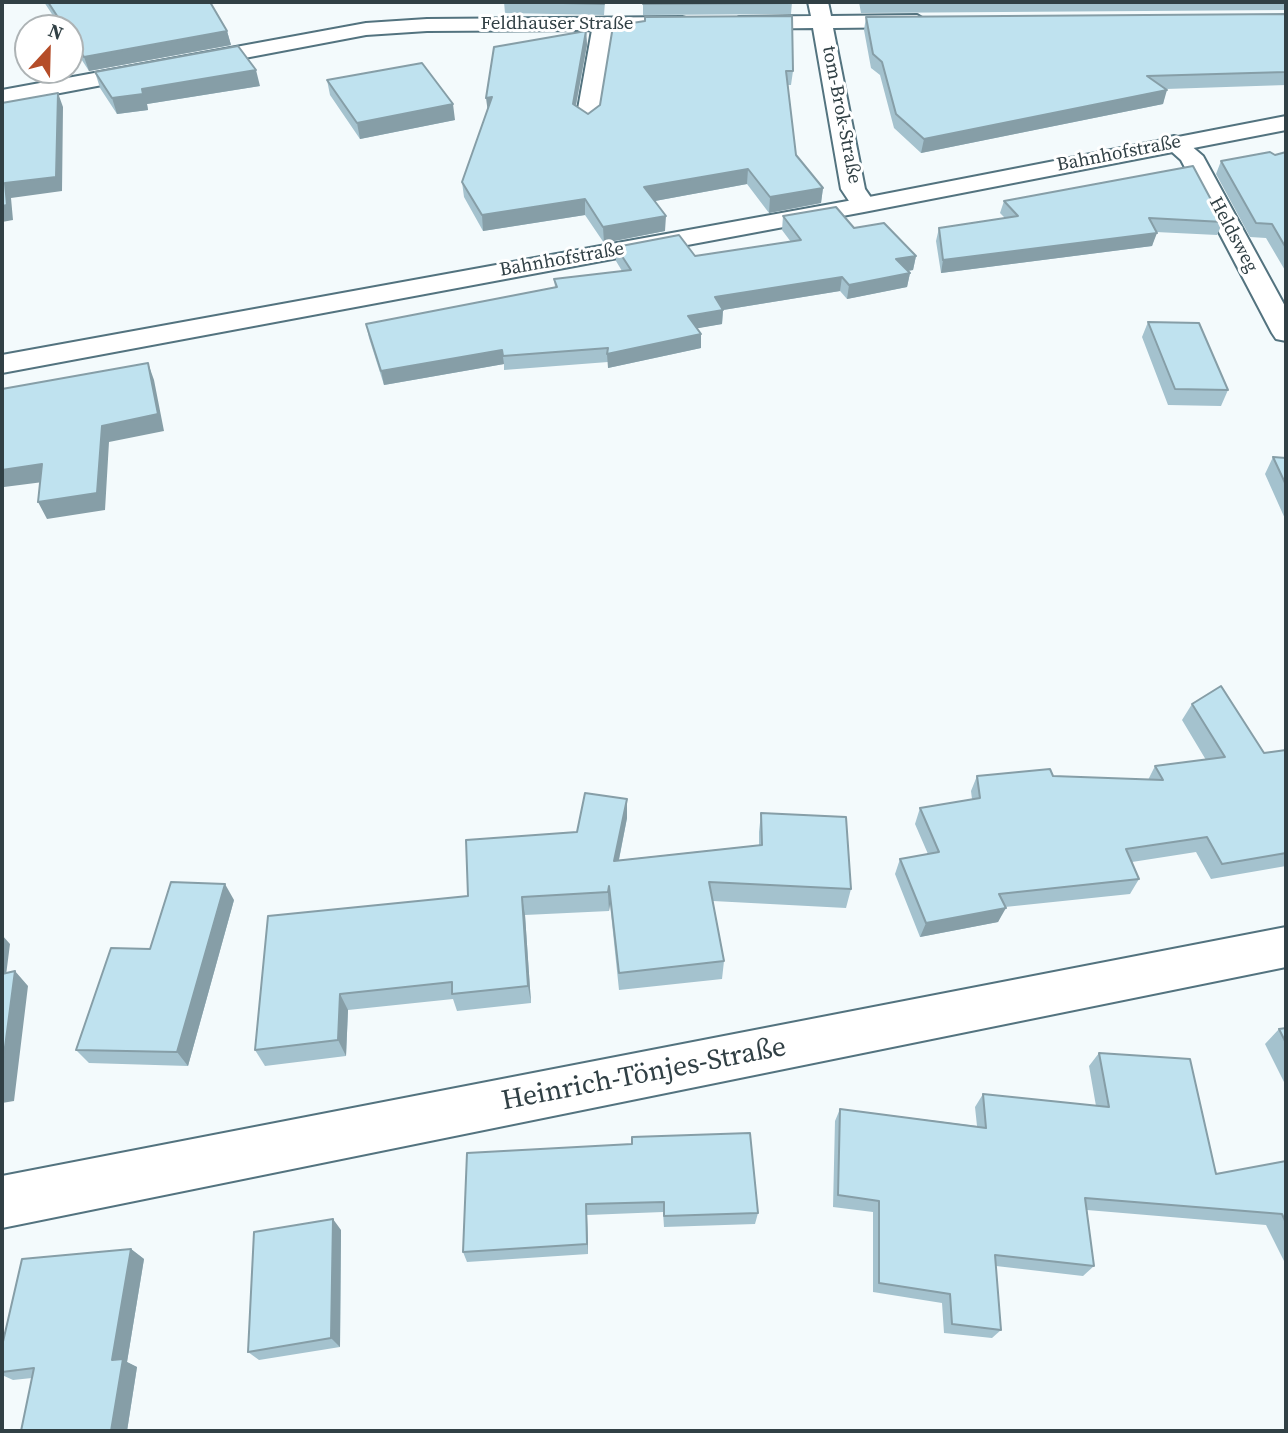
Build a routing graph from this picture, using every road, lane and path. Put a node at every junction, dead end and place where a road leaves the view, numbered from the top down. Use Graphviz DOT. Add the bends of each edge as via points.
graph roads {
  1 [pos="821,12"];
  2 [pos="932,21"];
  3 [pos="603,23"];
  4 [pos="2,97"];
  5 [pos="587,120"];
  6 [pos="1286,123"];
  7 [pos="1174,143"];
  8 [pos="864,205"];
  9 [pos="1286,333"];
  10 [pos="2,363"];
  11 [pos="1286,947"];
  12 [pos="2,1202"];
  1 -- 2 [label="street, Feldhauser Straße"];
  1 -- 3 [label="street, Feldhauser Straße" via="706,23"];
  1 -- 8 [label="street, tom-Brok-Straße" via="853,189"];
  3 -- 4 [label="street, Feldhauser Straße" via="366,29"];
  3 -- 5 [label="street"];
  6 -- 7 [label="street, Bahnhofstraße"];
  7 -- 8 [label="street, Bahnhofstraße"];
  7 -- 9 [label="street, Heldsweg" via="1191,156"];
  8 -- 10 [label="street, Bahnhofstraße"];
  11 -- 12 [label="street, Heinrich-Tönjes-Straße"];
}
